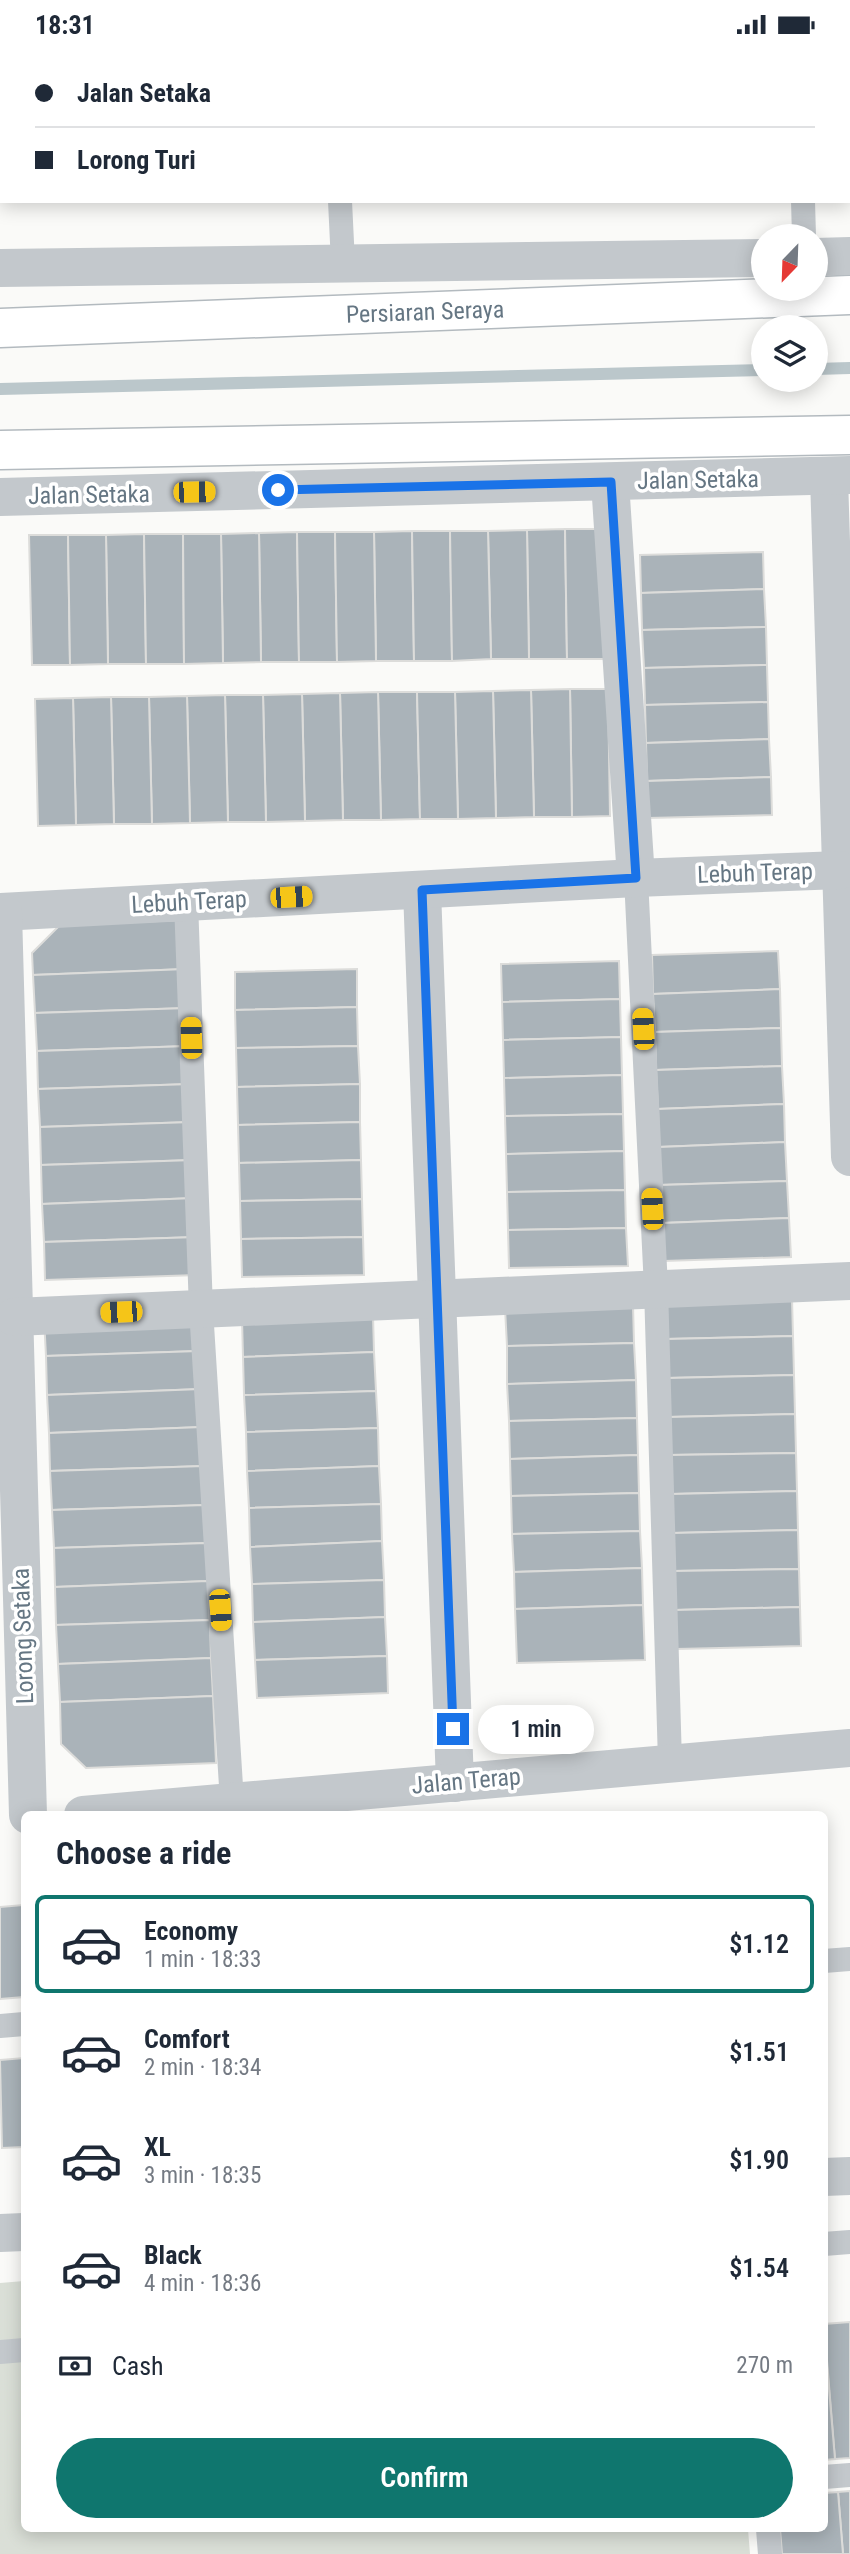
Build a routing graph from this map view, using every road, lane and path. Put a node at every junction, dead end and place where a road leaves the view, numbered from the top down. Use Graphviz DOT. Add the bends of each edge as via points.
graph roads {
  1 [pos="340,203"];
  2 [pos="803,203"];
  3 [pos="804,224"];
  4 [pos="850,256"];
  5 [pos="828,257"];
  6 [pos="751,258"];
  7 [pos="343,263"];
  8 [pos="0,268"];
  9 [pos="850,295"];
  10 [pos="0,328"];
  11 [pos="850,435"];
  12 [pos="0,450"];
  13 [pos="839,476"];
  14 [pos="611,482"];
  15 [pos="0,497"];
  16 [pos="839,870"];
  17 [pos="636,878"];
  18 [pos="422,890"];
  19 [pos="186,902"];
  20 [pos="1,912"];
  21 [pos="850,1157"];
  22 [pos="850,1281"];
  23 [pos="656,1288"];
  24 [pos="437,1299"];
  25 [pos="201,1309"];
  26 [pos="14,1317"];
  27 [pos="8,1405"];
  28 [pos="11,1594"];
  29 [pos="850,1748"];
  30 [pos="670,1762"];
  31 [pos="455,1783"];
  32 [pos="232,1802"];
  33 [pos="295,1806"];
  34 [pos="27,1811"];
  35 [pos="129,1811"];
  36 [pos="21,1820"];
  37 [pos="0,1822"];
  38 [pos="850,1959"];
  39 [pos="828,1961"];
  40 [pos="21,2024"];
  41 [pos="0,2026"];
  42 [pos="850,2176"];
  43 [pos="828,2178"];
  44 [pos="21,2232"];
  45 [pos="0,2233"];
  46 [pos="850,2242"];
  47 [pos="828,2244"];
  48 [pos="21,2350"];
  49 [pos="0,2352"];
  50 [pos="850,2475"];
  51 [pos="828,2477"];
  52 [pos="768,2532"];
  53 [pos="770,2554"];
  1 -- 7 [label="lane"];
  2 -- 3 [label="lane"];
  4 -- 5 [label="street"];
  6 -- 7 [label="street, Persiaran Seraya"];
  7 -- 8 [label="street, Persiaran Seraya"];
  9 -- 10 [label="main road, Persiaran Seraya"];
  11 -- 12 [label="main road"];
  13 -- 14 [label="street, Jalan Setaka"];
  13 -- 16 [label="street"];
  14 -- 15 [label="street, Jalan Setaka"];
  14 -- 17 [label="street"];
  16 -- 17 [label="street, Lebuh Terap"];
  16 -- 21 [label="street"];
  17 -- 18 [label="street, Lebuh Terap"];
  17 -- 23 [label="lane"];
  18 -- 19 [label="street, Lebuh Terap"];
  18 -- 24 [label="street"];
  19 -- 20 [label="street, Lebuh Terap"];
  19 -- 25 [label="lane"];
  20 -- 26 [label="street, Lorong Setaka"];
  22 -- 23 [label="street"];
  23 -- 24 [label="street"];
  23 -- 30 [label="lane"];
  24 -- 25 [label="street"];
  24 -- 31 [label="street"];
  25 -- 26 [label="street"];
  25 -- 32 [label="lane"];
  26 -- 27 [label="street, Lorong Setaka"];
  27 -- 28 [label="street, Lorong Setaka"];
  28 -- 34 [label="street, Lorong Setaka"];
  29 -- 30 [label="street, Jalan Terap"];
  30 -- 31 [label="street, Jalan Terap"];
  31 -- 33 [label="street, Jalan Terap"];
  32 -- 33 [label="street, Jalan Terap"];
  32 -- 35 [label="street, Jalan Terap"];
  36 -- 37 [label="street"];
  38 -- 39 [label="lane"];
  40 -- 41 [label="lane"];
  42 -- 43 [label="street"];
  44 -- 45 [label="street"];
  46 -- 47 [label="lane"];
  48 -- 49 [label="lane"];
  50 -- 51 [label="lane"];
  52 -- 53 [label="lane"];
}
